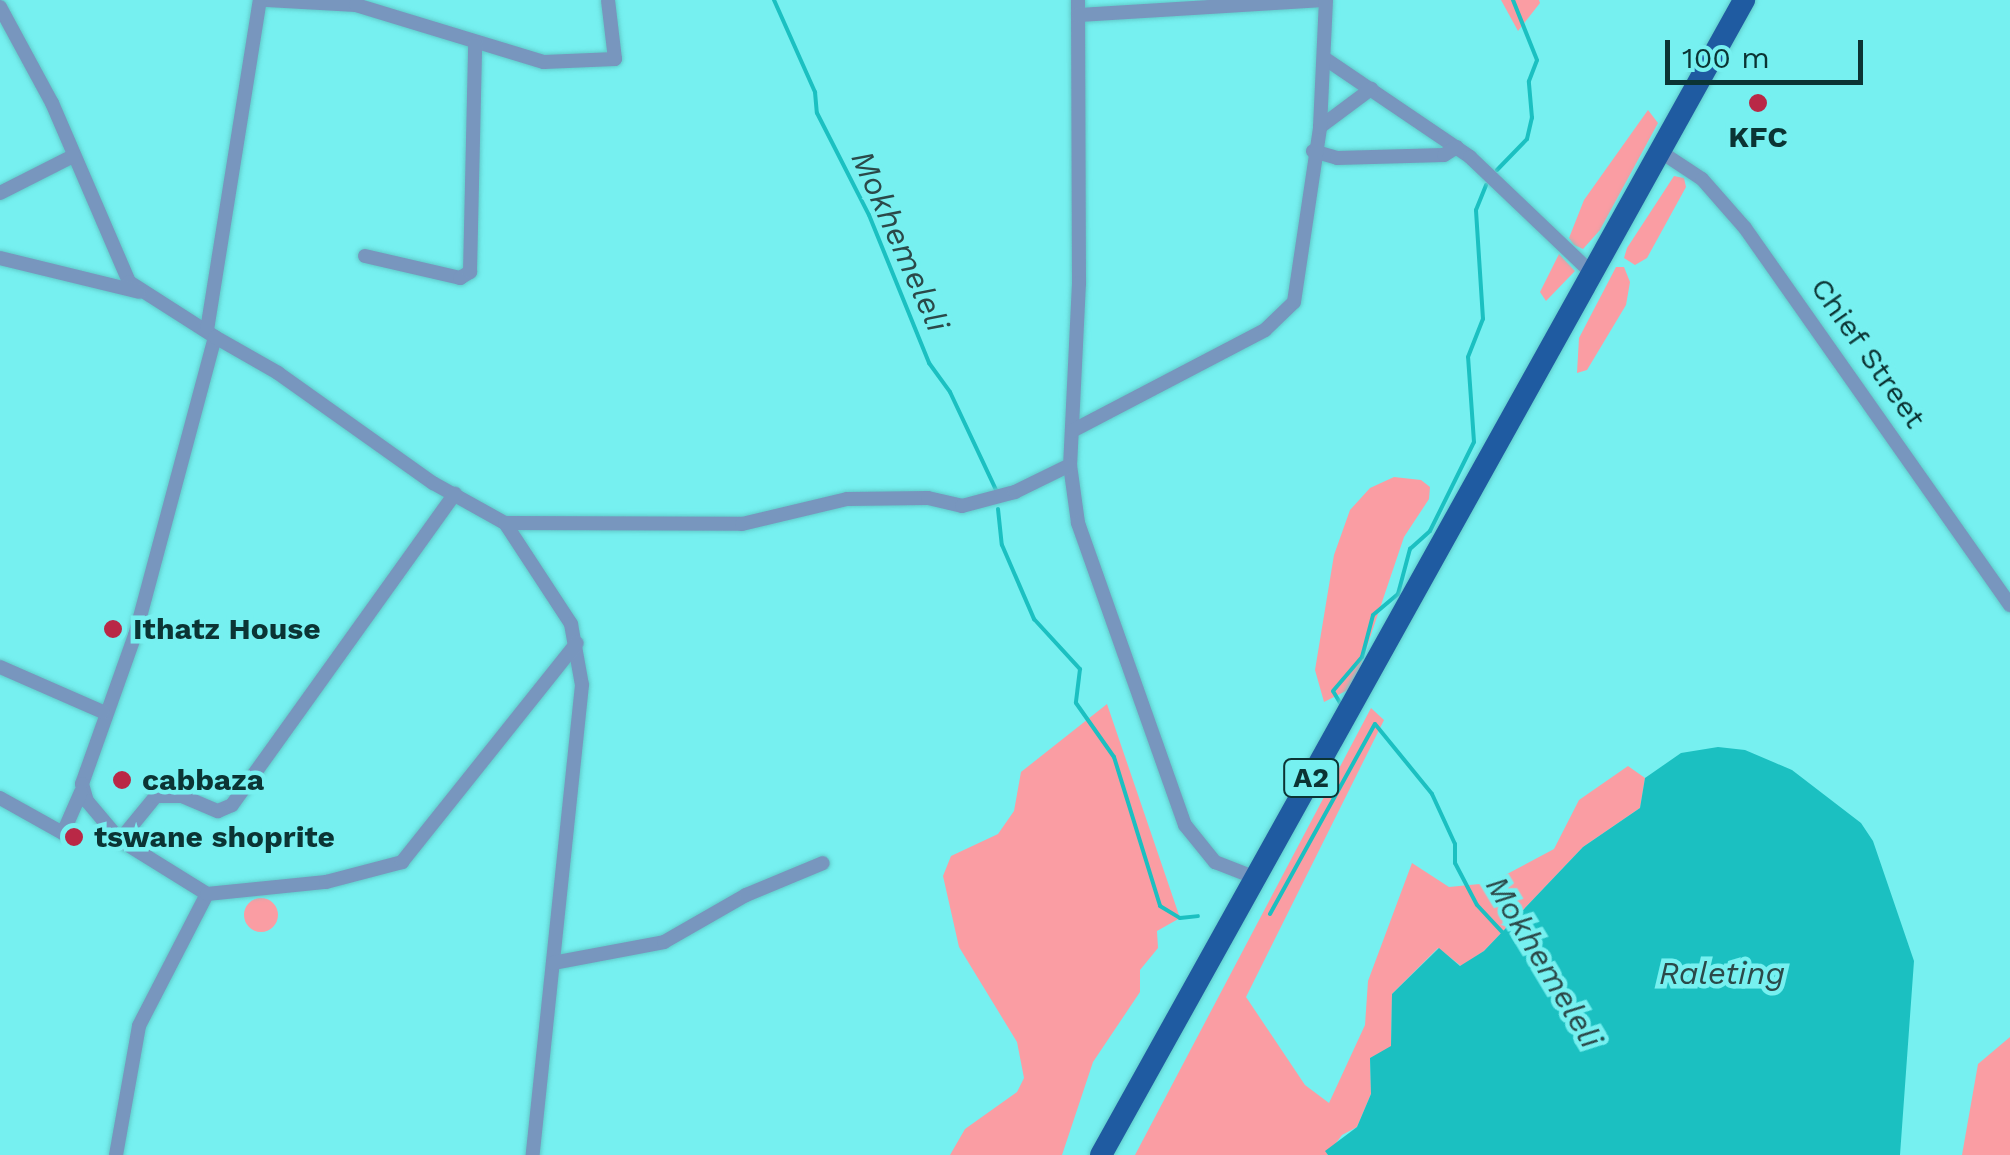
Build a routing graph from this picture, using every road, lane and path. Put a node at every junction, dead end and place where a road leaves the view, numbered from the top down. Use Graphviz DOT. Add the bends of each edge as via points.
graph roads {
  1 [pos="264,0"];
  2 [pos="608,0"];
  3 [pos="1324,0"];
  4 [pos="1744,0"];
  5 [pos="0,7"];
  6 [pos="1078,7"];
  7 [pos="475,44"];
  8 [pos="1327,60"];
  9 [pos="1370,89"];
  10 [pos="1320,127"];
  11 [pos="1457,147"];
  12 [pos="1313,151"];
  13 [pos="1660,152"];
  14 [pos="73,156"];
  15 [pos="0,192"];
  16 [pos="365,256"];
  17 [pos="0,258"];
  18 [pos="1593,274"];
  19 [pos="139,292"];
  20 [pos="211,334"];
  21 [pos="1072,431"];
  22 [pos="1070,465"];
  23 [pos="455,494"];
  24 [pos="505,523"];
  25 [pos="2010,604"];
  26 [pos="577,644"];
  27 [pos="0,667"];
  28 [pos="102,712"];
  29 [pos="82,792"];
  30 [pos="0,798"];
  31 [pos="120,840"];
  32 [pos="823,863"];
  33 [pos="1256,878"];
  34 [pos="207,894"];
  35 [pos="553,963"];
  36 [pos="116,1155"];
  37 [pos="534,1155"];
  38 [pos="1101,1155"];
  1 -- 7 [label="street" via="356,5"];
  1 -- 20 [label="street"];
  2 -- 7 [label="street" via="612,61 544,62"];
  3 -- 6 [label="street"];
  3 -- 8 [label="street"];
  4 -- 13 [label="main road, A2"];
  5 -- 14 [label="street"];
  6 -- 21 [label="street"];
  7 -- 16 [label="street" via="470,272 460,278"];
  8 -- 9 [label="street"];
  8 -- 10 [label="street"];
  9 -- 10 [label="street"];
  9 -- 11 [label="street"];
  10 -- 12 [label="street"];
  11 -- 12 [label="street" via="1444,155 1337,158"];
  11 -- 18 [label="street"];
  12 -- 21 [label="street" via="1294,302 1265,330"];
  13 -- 18 [label="main road, A2"];
  13 -- 25 [label="street, Chief Street" via="1702,179 1745,228"];
  14 -- 15 [label="street"];
  14 -- 19 [label="street"];
  17 -- 19 [label="street"];
  18 -- 33 [label="main road, A2"];
  19 -- 20 [label="street"];
  20 -- 23 [label="street"];
  20 -- 28 [label="street" via="135,636"];
  21 -- 22 [label="street"];
  22 -- 24 [label="street" via="1015,492 962,506 928,498 847,499 742,524"];
  22 -- 33 [label="street" via="1078,522 1185,825 1215,862"];
  23 -- 24 [label="street"];
  23 -- 31 [label="street" via="232,805 218,811 182,796 156,796"];
  24 -- 26 [label="street" via="560,602"];
  26 -- 34 [label="street" via="402,862 326,882"];
  26 -- 35 [label="street" via="580,698"];
  27 -- 28 [label="street"];
  28 -- 29 [label="street"];
  29 -- 30 [label="street" via="63,833"];
  29 -- 31 [label="street"];
  31 -- 34 [label="street"];
  32 -- 35 [label="street" via="746,895 664,942"];
  33 -- 38 [label="main road, A2"];
  34 -- 36 [label="street" via="139,1026"];
  35 -- 37 [label="street"];
}
